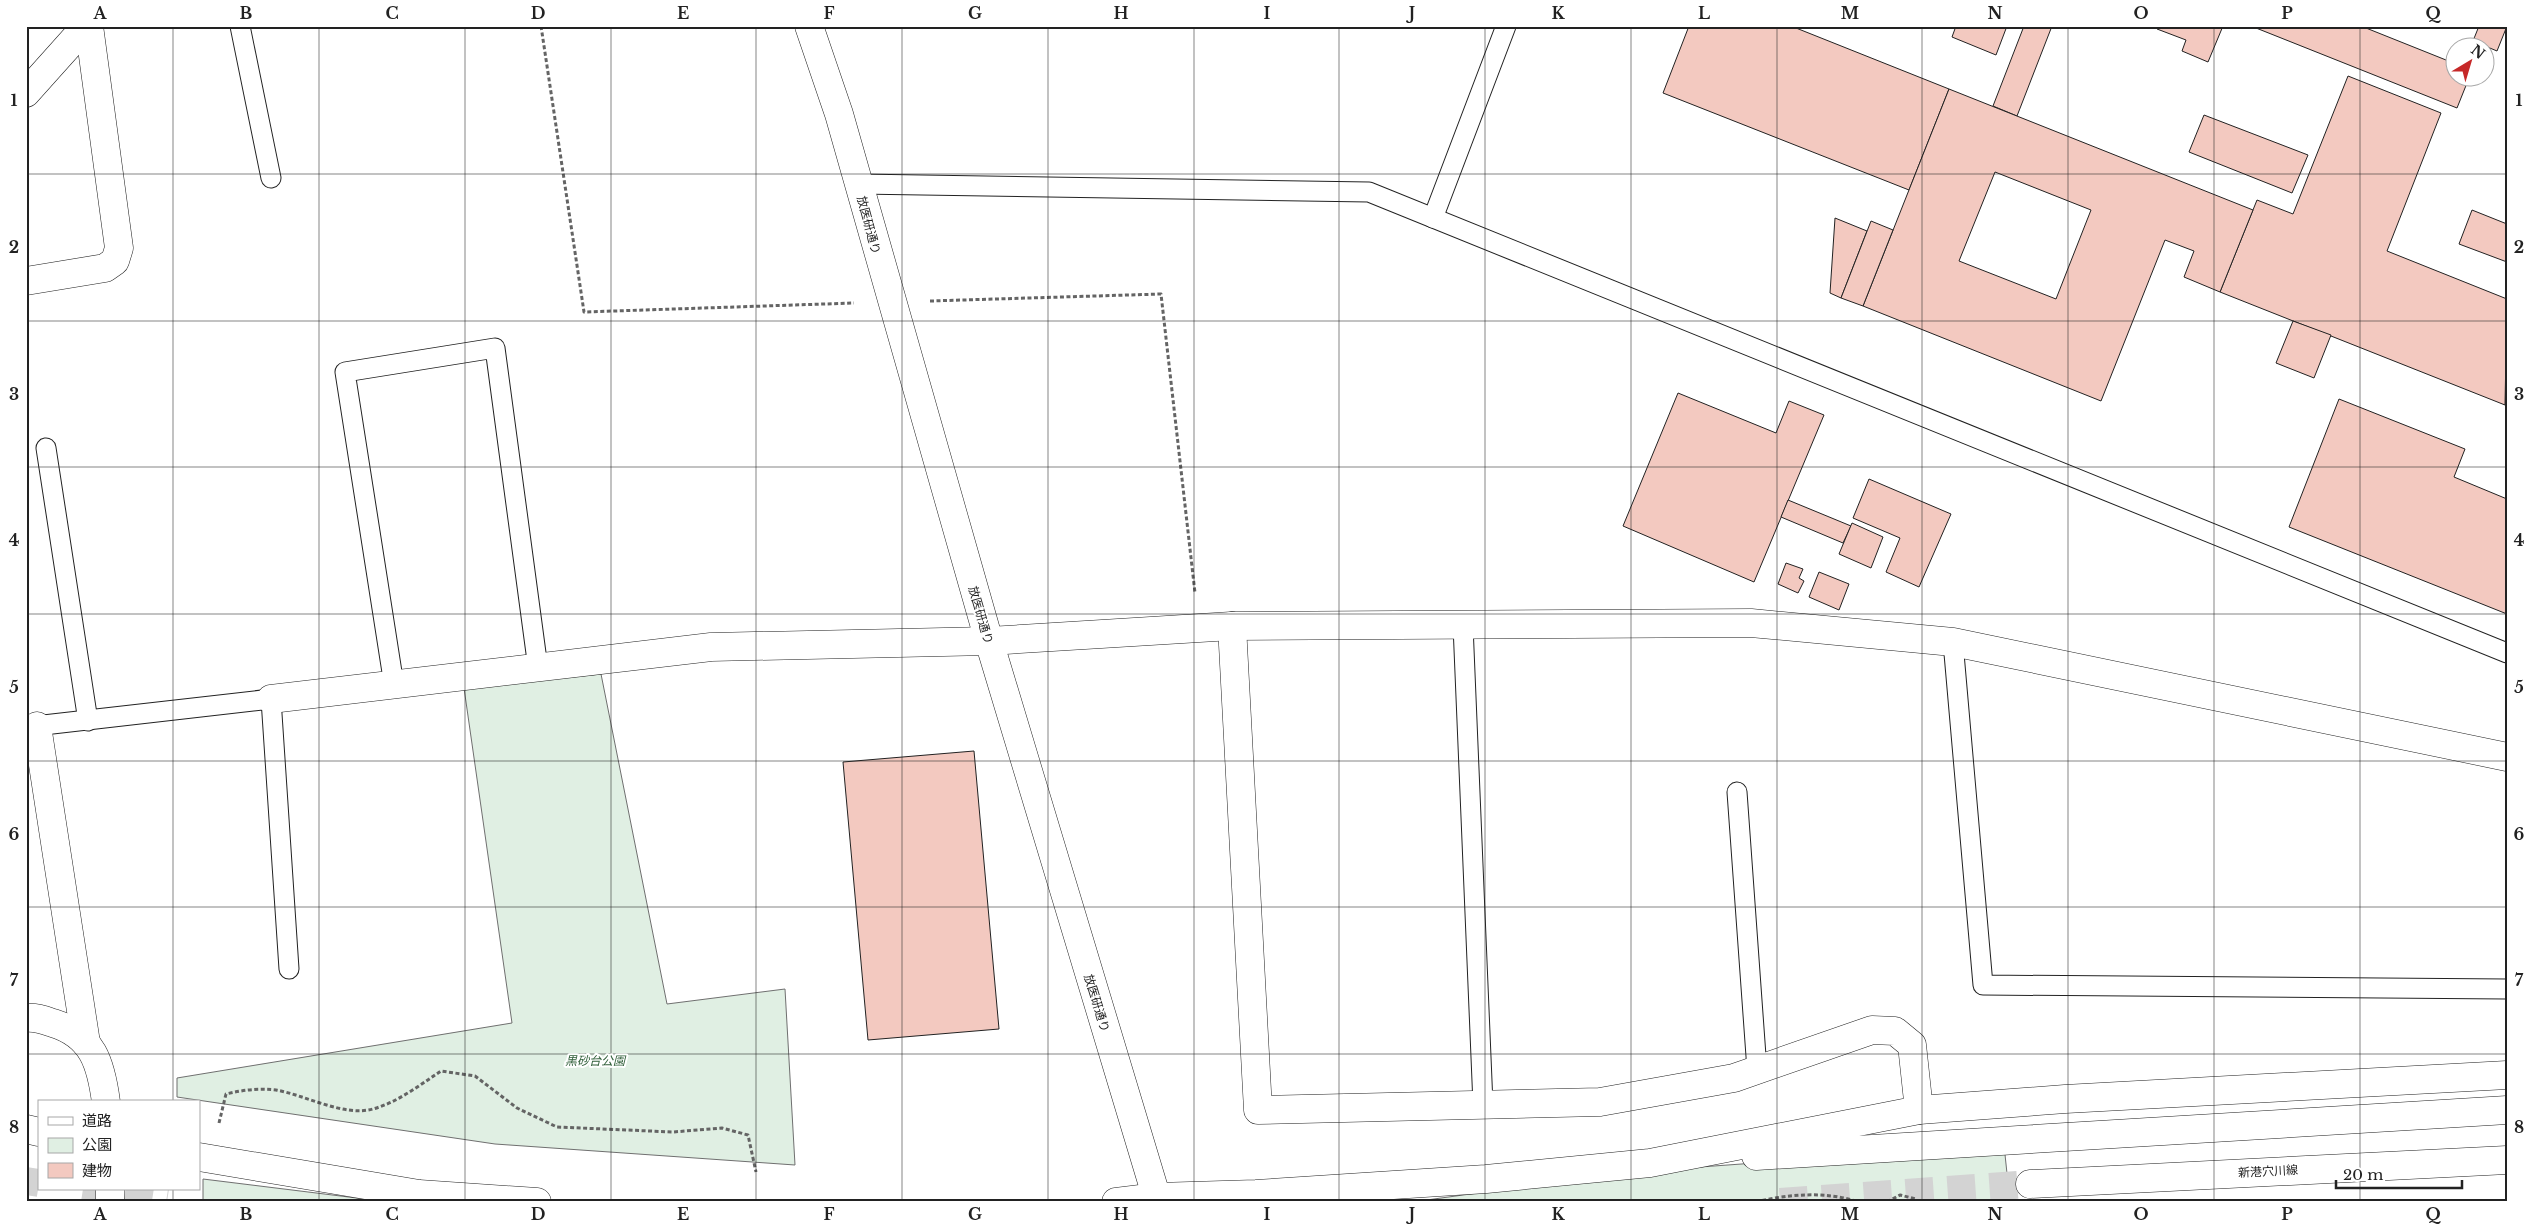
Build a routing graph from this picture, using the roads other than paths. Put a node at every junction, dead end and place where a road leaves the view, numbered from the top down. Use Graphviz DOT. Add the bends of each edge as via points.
graph roads {
  1 [pos="87,26"];
  2 [pos="240,26"];
  3 [pos="809,26"];
  4 [pos="1506,26"];
  5 [pos="26,93"];
  6 [pos="272,178"];
  7 [pos="858,184"];
  8 [pos="1434,218"];
  9 [pos="26,281"];
  10 [pos="46,448"];
  11 [pos="1463,624"];
  12 [pos="1232,626"];
  13 [pos="988,641"];
  14 [pos="1953,642"];
  15 [pos="2507,653"];
  16 [pos="538,668"];
  17 [pos="394,685"];
  18 [pos="272,699"];
  19 [pos="88,721"];
  20 [pos="32,727"];
  21 [pos="2507,757"];
  22 [pos="1737,792"];
  23 [pos="289,969"];
  24 [pos="2507,989"];
  25 [pos="26,1018"];
  26 [pos="86,1043"];
  27 [pos="1757,1070"];
  28 [pos="2507,1075"];
  29 [pos="106,1100"];
  30 [pos="1483,1105"];
  31 [pos="1918,1110"];
  32 [pos="2507,1110"];
  33 [pos="200,1157"];
  34 [pos="2507,1160"];
  35 [pos="1650,1163"];
  36 [pos="2030,1184"];
  37 [pos="1158,1199"];
  38 [pos="537,1202"];
  39 [pos="1116,1202"];
  1 -- 5 [label="street"];
  1 -- 9 [label="street" via="119,248 115,261 105,268"];
  2 -- 6 [label="lane"];
  3 -- 7 [label="street, 放医研通り" via="839,114"];
  4 -- 8 [label="lane"];
  7 -- 8 [label="lane" via="1368,192"];
  7 -- 13 [label="street, 放医研通り"];
  8 -- 15 [label="lane"];
  10 -- 19 [label="lane"];
  11 -- 12 [label="street"];
  11 -- 14 [label="street" via="1751,623"];
  11 -- 30 [label="lane"];
  12 -- 13 [label="street"];
  12 -- 30 [label="street" via="1258,1110"];
  13 -- 16 [label="street" via="711,647"];
  13 -- 37 [label="street, 放医研通り"];
  14 -- 21 [label="street"];
  14 -- 24 [label="lane" via="1983,985"];
  16 -- 17 [label="street"];
  16 -- 17 [label="lane" via="494,348 345,372"];
  17 -- 18 [label="street"];
  18 -- 19 [label="lane"];
  18 -- 23 [label="lane"];
  19 -- 20 [label="lane"];
  20 -- 26 [label="street"];
  22 -- 27 [label="lane"];
  25 -- 26 [label="street" via="34,1017 70,1028"];
  26 -- 29 [label="street" via="101,1068"];
  27 -- 30 [label="street" via="1734,1078 1600,1102"];
  27 -- 31 [label="street" via="1872,1030 1895,1031 1912,1045"];
  28 -- 31 [label="street"];
  31 -- 35 [label="street"];
  32 -- 35 [label="street"];
  33 -- 38 [label="street" via="419,1194"];
  34 -- 36 [label="street, 新港穴川線"];
  35 -- 37 [label="street" via="1486,1179"];
  37 -- 39 [label="street"];
}
